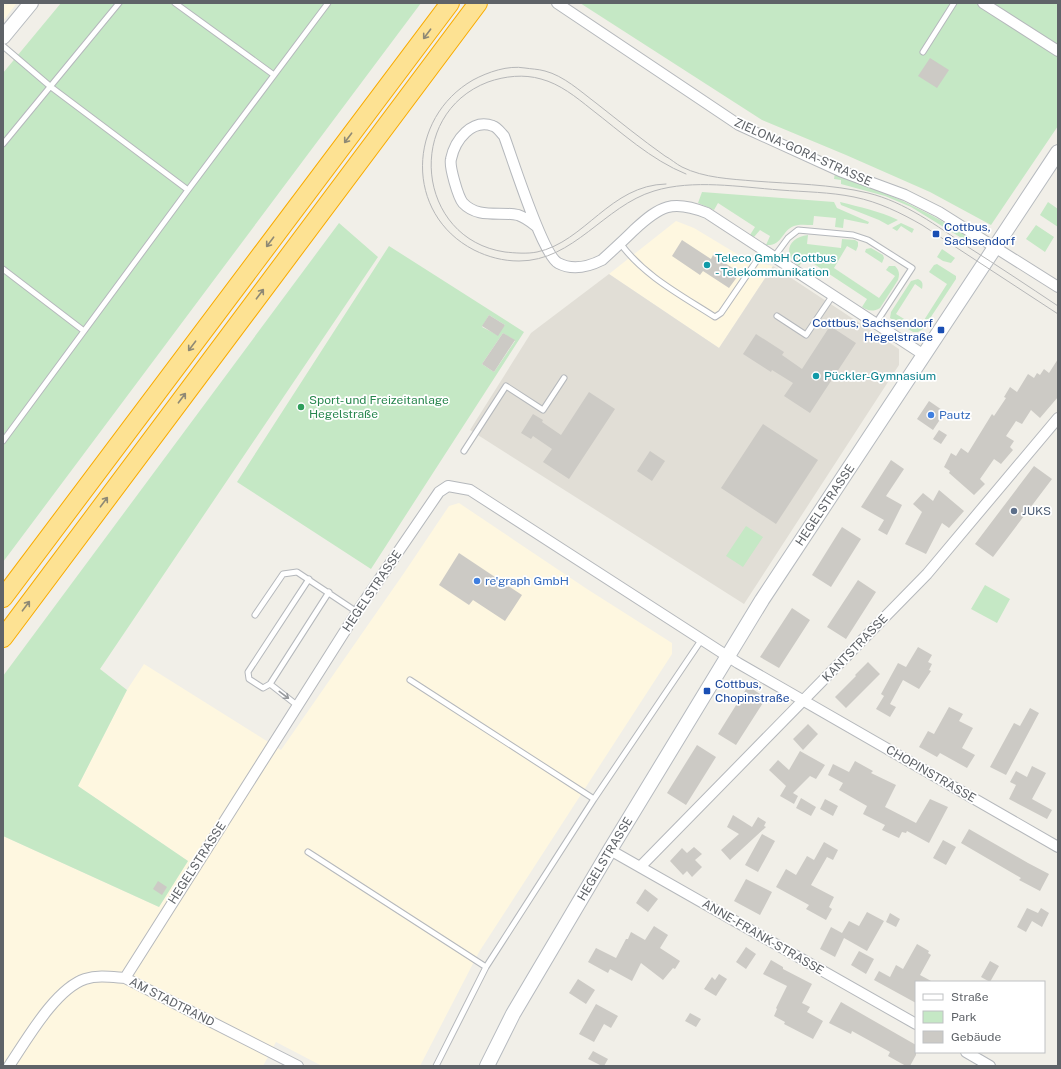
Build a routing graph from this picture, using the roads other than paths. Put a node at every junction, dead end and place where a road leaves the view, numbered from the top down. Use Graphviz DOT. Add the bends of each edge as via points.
graph roads {
  1 [pos="31,3"];
  2 [pos="119,3"];
  3 [pos="175,3"];
  4 [pos="328,3"];
  5 [pos="450,3"];
  6 [pos="478,3"];
  7 [pos="557,3"];
  8 [pos="954,3"];
  9 [pos="983,3"];
  10 [pos="3,37"];
  11 [pos="3,46"];
  12 [pos="1058,51"];
  13 [pos="923,52"];
  14 [pos="274,75"];
  15 [pos="51,87"];
  16 [pos="3,144"];
  17 [pos="1058,152"];
  18 [pos="188,190"];
  19 [pos="536,226"];
  20 [pos="620,243"];
  21 [pos="996,247"];
  22 [pos="764,250"];
  23 [pos="774,257"];
  24 [pos="3,269"];
  25 [pos="1058,287"];
  26 [pos="833,295"];
  27 [pos="777,316"];
  28 [pos="876,323"];
  29 [pos="84,331"];
  30 [pos="924,355"];
  31 [pos="564,378"];
  32 [pos="1058,418"];
  33 [pos="3,441"];
  34 [pos="464,451"];
  35 [pos="309,579"];
  36 [pos="329,592"];
  37 [pos="3,598"];
  38 [pos="357,612"];
  39 [pos="255,615"];
  40 [pos="3,638"];
  41 [pos="702,639"];
  42 [pos="728,656"];
  43 [pos="410,680"];
  44 [pos="270,684"];
  45 [pos="803,701"];
  46 [pos="298,706"];
  47 [pos="594,799"];
  48 [pos="1058,847"];
  49 [pos="610,850"];
  50 [pos="308,852"];
  51 [pos="640,867"];
  52 [pos="486,967"];
  53 [pos="124,978"];
  54 [pos="915,1023"];
  55 [pos="967,1053"];
  56 [pos="985,1065"];
  57 [pos="9,1066"];
  58 [pos="296,1066"];
  59 [pos="436,1066"];
  60 [pos="487,1066"];
  1 -- 10 [label="street"];
  2 -- 15 [label="lane"];
  3 -- 14 [label="lane"];
  4 -- 14 [label="lane"];
  5 -- 37 [label="highway, one-way"];
  40 -- 6 [label="highway, one-way"];
  7 -- 21 [label="street, ZIELONA-GORA-STRASSE" via="740,125 840,171 905,195 939,212"];
  8 -- 13 [label="lane"];
  9 -- 12 [label="street"];
  11 -- 15 [label="lane"];
  14 -- 18 [label="lane"];
  15 -- 16 [label="lane"];
  15 -- 18 [label="lane"];
  17 -- 21 [label="street, HEGELSTRASSE"];
  18 -- 29 [label="lane"];
  19 -- 19 [label="street" via="504,136 494,126 479,124 467,130 450,160 457,191 463,203 475,211 489,215 520,215"];
  19 -- 20 [label="street" via="551,255 557,262 571,267 592,265 602,260"];
  20 -- 22 [label="street" via="651,214 662,208 677,206 693,207 707,213"];
  20 -- 22 [label="lane" via="654,278 715,317 721,313"];
  21 -- 25 [label="street, ZIELONA-GORA-STRASSE"];
  21 -- 30 [label="street, HEGELSTRASSE"];
  22 -- 23 [label="street"];
  23 -- 26 [label="street"];
  23 -- 28 [label="lane" via="788,238 798,230 853,235 868,240 912,268"];
  24 -- 29 [label="lane"];
  26 -- 27 [label="lane" via="806,335"];
  26 -- 28 [label="street"];
  28 -- 30 [label="street"];
  29 -- 33 [label="lane"];
  30 -- 42 [label="street, HEGELSTRASSE" via="762,600"];
  31 -- 34 [label="lane" via="543,410 506,386"];
  32 -- 45 [label="street, KANTSTRASSE" via="927,574"];
  35 -- 36 [label="lane"];
  35 -- 39 [label="lane" via="297,572 283,574"];
  35 -- 44 [label="lane" via="248,672 249,679 263,688"];
  36 -- 38 [label="lane"];
  36 -- 44 [label="lane"];
  38 -- 41 [label="street, HEGELSTRASSE" via="439,492 448,486 470,490"];
  38 -- 46 [label="street, HEGELSTRASSE"];
  41 -- 42 [label="street, HEGELSTRASSE"];
  41 -- 47 [label="lane"];
  42 -- 45 [label="street, HEGELSTRASSE"];
  42 -- 49 [label="street, HEGELSTRASSE"];
  43 -- 47 [label="lane"];
  44 -- 46 [label="lane, one-way"];
  45 -- 48 [label="street, CHOPINSTRASSE"];
  45 -- 51 [label="street, KANTSTRASSE"];
  46 -- 53 [label="street, HEGELSTRASSE"];
  47 -- 52 [label="lane"];
  49 -- 51 [label="street, ANNE-FRANK-STRASSE"];
  49 -- 60 [label="street, HEGELSTRASSE" via="513,1014"];
  50 -- 52 [label="lane"];
  51 -- 54 [label="street, ANNE-FRANK-STRASSE"];
  52 -- 59 [label="lane"];
  53 -- 57 [label="street, AM STADTRAND" via="101,976 84,979 67,990 34,1028"];
  53 -- 58 [label="street, AM STADTRAND"];
  55 -- 56 [label="street"];
}
